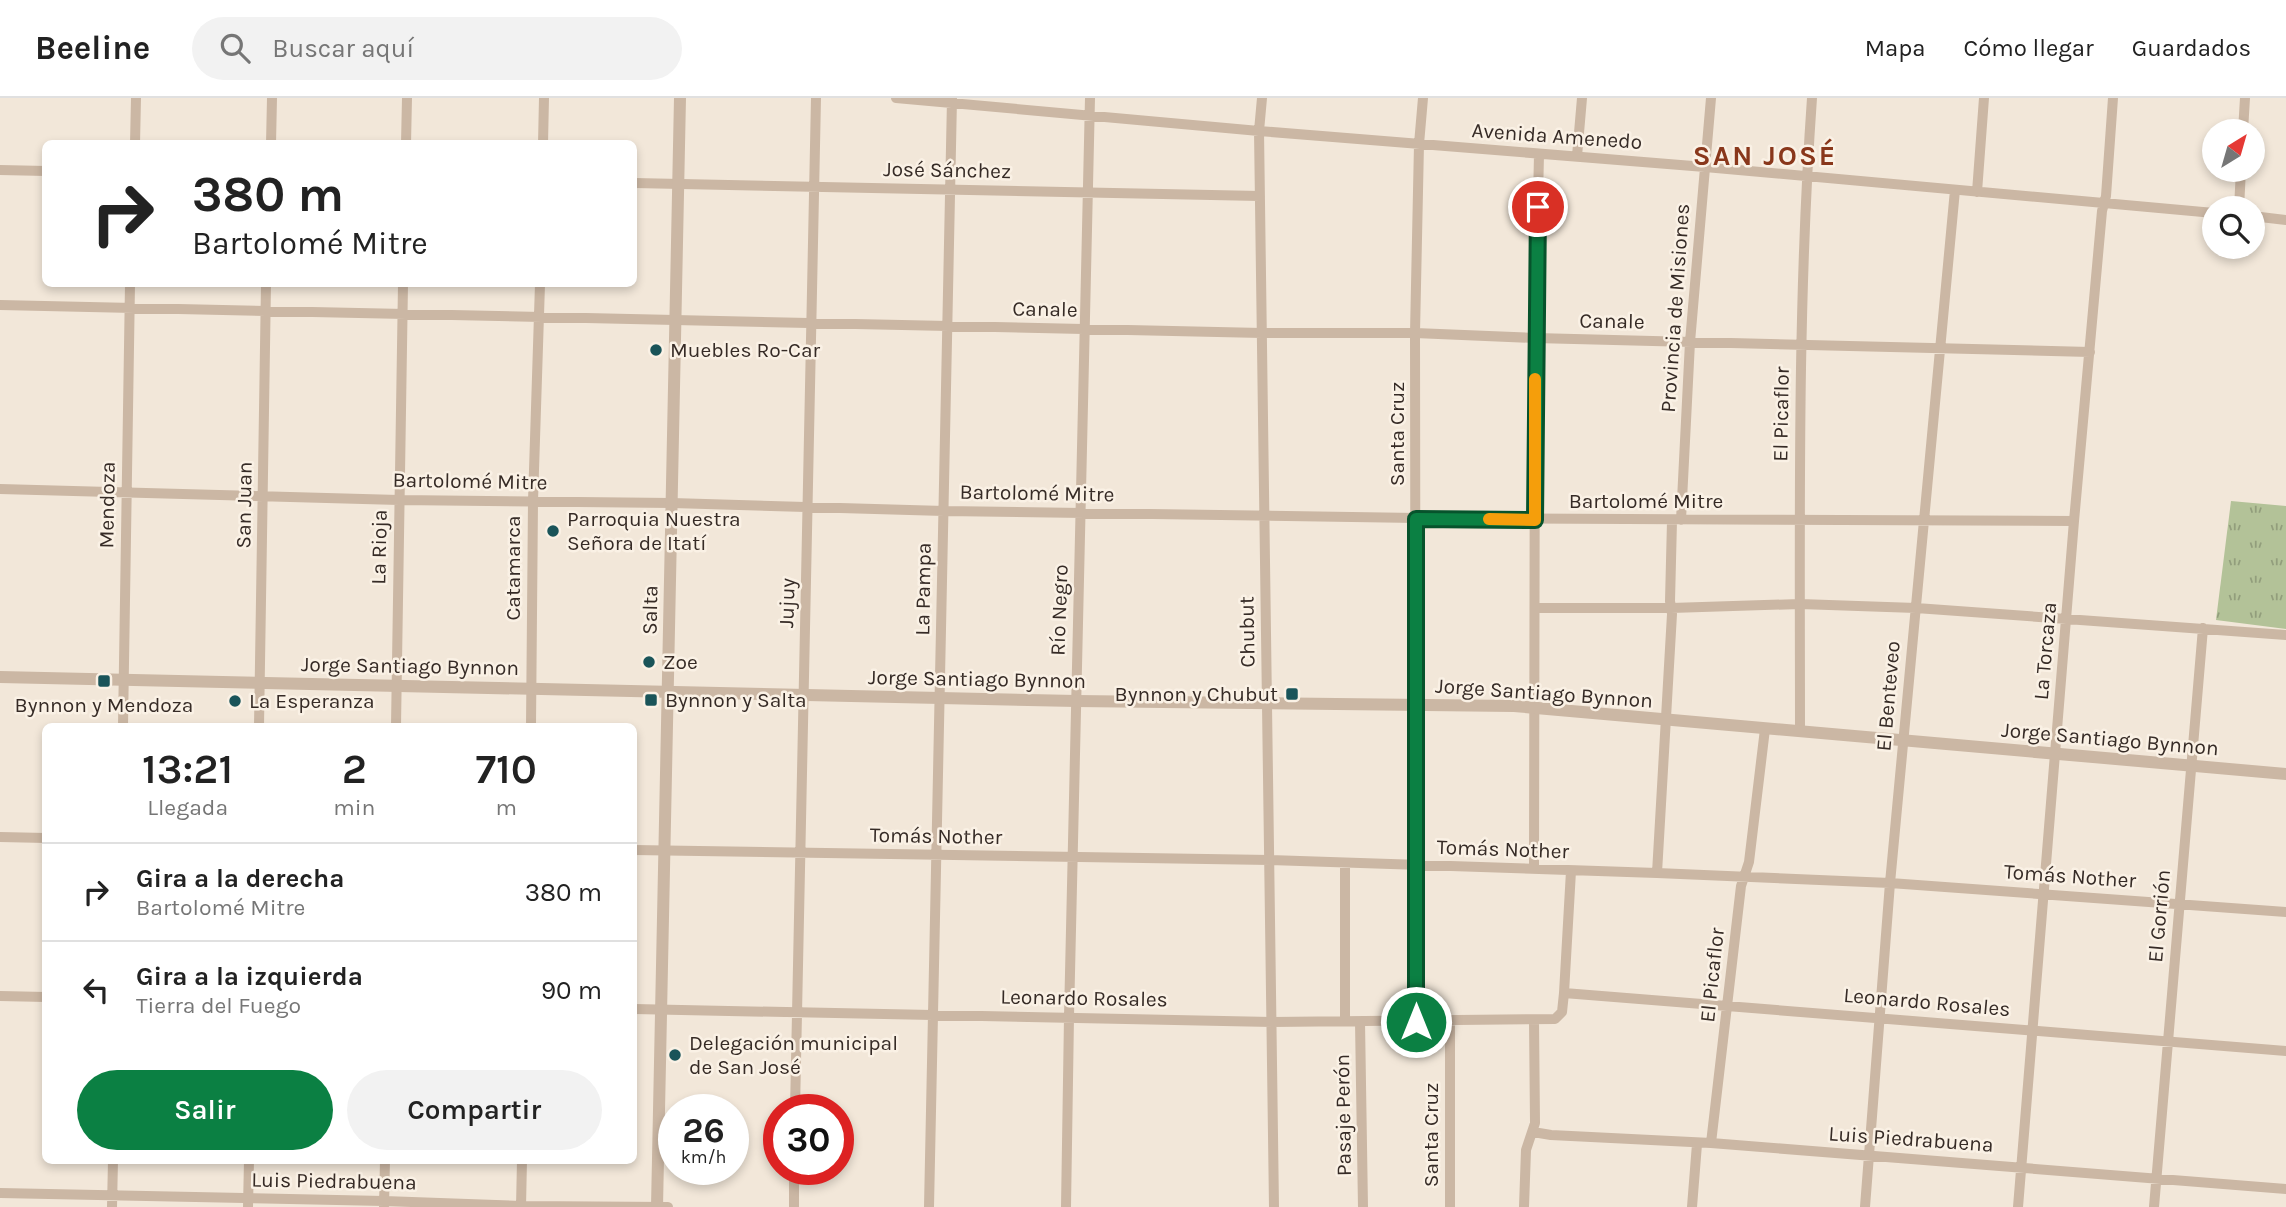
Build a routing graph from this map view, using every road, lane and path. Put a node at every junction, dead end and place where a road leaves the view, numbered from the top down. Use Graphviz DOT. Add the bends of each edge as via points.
graph roads {
  1 [pos="136,98"];
  2 [pos="272,98"];
  3 [pos="407,98"];
  4 [pos="544,98"];
  5 [pos="680,98"];
  6 [pos="816,98"];
  7 [pos="896,98"];
  8 [pos="1090,98"];
  9 [pos="1262,98"];
  10 [pos="1423,98"];
  11 [pos="1582,98"];
  12 [pos="1711,98"];
  13 [pos="1812,98"];
  14 [pos="1984,98"];
  15 [pos="2113,98"];
  16 [pos="2245,98"];
  17 [pos="952,100"];
  18 [pos="1089,116"];
  19 [pos="2244,119"];
  20 [pos="1259,131"];
  21 [pos="135,140"];
  22 [pos="271,140"];
  23 [pos="406,140"];
  24 [pos="543,140"];
  25 [pos="1419,144"];
  26 [pos="1539,154"];
  27 [pos="1577,156"];
  28 [pos="1705,167"];
  29 [pos="0,170"];
  30 [pos="42,171"];
  31 [pos="1806,177"];
  32 [pos="637,183"];
  33 [pos="678,184"];
  34 [pos="815,187"];
  35 [pos="951,190"];
  36 [pos="1955,190"];
  37 [pos="1088,191"];
  38 [pos="1977,192"];
  39 [pos="1260,196"];
  40 [pos="2104,204"];
  41 [pos="2202,212"];
  42 [pos="2265,218"];
  43 [pos="2286,220"];
  44 [pos="130,287"];
  45 [pos="266,287"];
  46 [pos="403,287"];
  47 [pos="540,287"];
  48 [pos="0,305"];
  49 [pos="129,308"];
  50 [pos="265,312"];
  51 [pos="402,314"];
  52 [pos="539,317"];
  53 [pos="676,320"];
  54 [pos="812,323"];
  55 [pos="948,326"];
  56 [pos="1084,329"];
  57 [pos="1262,333"];
  58 [pos="1415,333"];
  59 [pos="1535,338"];
  60 [pos="1690,342"];
  61 [pos="1801,345"];
  62 [pos="1939,347"];
  63 [pos="2090,352"];
  64 [pos="0,489"];
  65 [pos="127,492"];
  66 [pos="264,496"];
  67 [pos="399,500"];
  68 [pos="533,501"];
  69 [pos="672,503"];
  70 [pos="809,508"];
  71 [pos="944,511"];
  72 [pos="1081,512"];
  73 [pos="1265,516"];
  74 [pos="1416,519"];
  75 [pos="1798,519"];
  76 [pos="1535,520"];
  77 [pos="1677,520"];
  78 [pos="1925,520"];
  79 [pos="2074,521"];
  80 [pos="1800,604"];
  81 [pos="1535,608"];
  82 [pos="1671,608"];
  83 [pos="1916,608"];
  84 [pos="2067,619"];
  85 [pos="2203,628"];
  86 [pos="2286,635"];
  87 [pos="0,677"];
  88 [pos="123,679"];
  89 [pos="260,682"];
  90 [pos="396,684"];
  91 [pos="532,688"];
  92 [pos="668,692"];
  93 [pos="803,694"];
  94 [pos="939,697"];
  95 [pos="1076,701"];
  96 [pos="1267,704"];
  97 [pos="1415,705"];
  98 [pos="1535,708"];
  99 [pos="1667,720"];
  100 [pos="123,723"];
  101 [pos="259,723"];
  102 [pos="396,723"];
  103 [pos="531,723"];
  104 [pos="1765,729"];
  105 [pos="1800,731"];
  106 [pos="1904,741"];
  107 [pos="2055,754"];
  108 [pos="2191,766"];
  109 [pos="2286,774"];
  110 [pos="0,837"];
  111 [pos="42,838"];
  112 [pos="637,850"];
  113 [pos="666,851"];
  114 [pos="801,853"];
  115 [pos="937,855"];
  116 [pos="1073,858"];
  117 [pos="1270,860"];
  118 [pos="1345,863"];
  119 [pos="1416,865"];
  120 [pos="1534,869"];
  121 [pos="1570,871"];
  122 [pos="1657,873"];
  123 [pos="1744,877"];
  124 [pos="1890,883"];
  125 [pos="2044,894"];
  126 [pos="2179,904"];
  127 [pos="2286,912"];
  128 [pos="1564,993"];
  129 [pos="0,996"];
  130 [pos="42,997"];
  131 [pos="1728,1005"];
  132 [pos="637,1009"];
  133 [pos="662,1010"];
  134 [pos="797,1012"];
  135 [pos="934,1014"];
  136 [pos="1069,1017"];
  137 [pos="1879,1017"];
  138 [pos="1534,1020"];
  139 [pos="1272,1021"];
  140 [pos="1345,1021"];
  141 [pos="1450,1021"];
  142 [pos="1360,1022"];
  143 [pos="1416,1022"];
  144 [pos="2033,1030"];
  145 [pos="2168,1041"];
  146 [pos="2286,1051"];
  147 [pos="795,1094"];
  148 [pos="1533,1132"];
  149 [pos="1711,1143"];
  150 [pos="1697,1144"];
  151 [pos="1868,1155"];
  152 [pos="113,1164"];
  153 [pos="249,1164"];
  154 [pos="385,1164"];
  155 [pos="522,1164"];
  156 [pos="2020,1167"];
  157 [pos="2156,1178"];
  158 [pos="794,1185"];
  159 [pos="2286,1189"];
  160 [pos="0,1193"];
  161 [pos="112,1202"];
  162 [pos="248,1202"];
  163 [pos="384,1204"];
  164 [pos="521,1206"];
  165 [pos="657,1207"];
  166 [pos="668,1207"];
  167 [pos="794,1207"];
  168 [pos="929,1207"];
  169 [pos="1066,1207"];
  170 [pos="1274,1207"];
  171 [pos="1363,1207"];
  172 [pos="1450,1207"];
  173 [pos="1524,1207"];
  174 [pos="1692,1207"];
  175 [pos="1865,1207"];
  176 [pos="2018,1207"];
  177 [pos="2154,1207"];
  1 -- 21 [label="street"];
  2 -- 22 [label="street"];
  3 -- 23 [label="street"];
  4 -- 24 [label="street"];
  5 -- 33 [label="street, Salta"];
  6 -- 34 [label="street, Jujuy"];
  7 -- 17 [label="street, Avenida Amenedo"];
  8 -- 18 [label="street, Río Negro"];
  9 -- 20 [label="street, Chubut"];
  10 -- 25 [label="street, Santa Cruz"];
  11 -- 27 [label="street"];
  12 -- 28 [label="street, Provincia de Misiones"];
  13 -- 31 [label="street, El Picaflor"];
  14 -- 38 [label="street"];
  15 -- 40 [label="street, La Torcaza"];
  16 -- 19 [label="street"];
  17 -- 18 [label="street, Avenida Amenedo"];
  17 -- 35 [label="street, La Pampa"];
  18 -- 20 [label="street, Avenida Amenedo"];
  18 -- 37 [label="street, Río Negro"];
  20 -- 25 [label="street, Avenida Amenedo"];
  20 -- 39 [label="street, Chubut"];
  25 -- 26 [label="street, Avenida Amenedo"];
  25 -- 58 [label="street, Santa Cruz"];
  26 -- 27 [label="street, Avenida Amenedo"];
  26 -- 59 [label="street"];
  27 -- 28 [label="street, Avenida Amenedo"];
  28 -- 31 [label="street, Avenida Amenedo"];
  28 -- 60 [label="street, Provincia de Misiones"];
  29 -- 30 [label="street"];
  31 -- 36 [label="street, Avenida Amenedo"];
  31 -- 61 [label="street, El Picaflor"];
  32 -- 33 [label="street, José Sánchez"];
  33 -- 34 [label="street, José Sánchez"];
  33 -- 53 [label="street, Salta"];
  34 -- 35 [label="street, José Sánchez"];
  34 -- 54 [label="street, Jujuy"];
  35 -- 37 [label="street, José Sánchez"];
  35 -- 55 [label="street, La Pampa"];
  36 -- 38 [label="street, Avenida Amenedo"];
  36 -- 62 [label="street, El Benteveo"];
  37 -- 39 [label="street, José Sánchez"];
  37 -- 56 [label="street, Río Negro"];
  38 -- 40 [label="street, Avenida Amenedo"];
  39 -- 57 [label="street, Chubut"];
  40 -- 41 [label="street, Avenida Amenedo"];
  40 -- 63 [label="street, La Torcaza"];
  42 -- 43 [label="street"];
  44 -- 49 [label="street, Mendoza"];
  45 -- 50 [label="street, San Juan"];
  46 -- 51 [label="street, La Rioja"];
  47 -- 52 [label="street, Catamarca"];
  48 -- 49 [label="street, Canale"];
  49 -- 50 [label="street, Canale"];
  49 -- 65 [label="street, Mendoza"];
  50 -- 51 [label="street, Canale"];
  50 -- 66 [label="street, San Juan"];
  51 -- 52 [label="street, Canale"];
  51 -- 67 [label="street, La Rioja"];
  52 -- 53 [label="street, Canale"];
  52 -- 68 [label="street, Catamarca"];
  53 -- 54 [label="street, Canale"];
  53 -- 69 [label="street, Salta"];
  54 -- 55 [label="street, Canale"];
  54 -- 70 [label="street, Jujuy"];
  55 -- 56 [label="street, Canale"];
  55 -- 71 [label="street, La Pampa"];
  56 -- 57 [label="street, Canale"];
  56 -- 72 [label="street, Río Negro"];
  57 -- 58 [label="street, Canale"];
  57 -- 73 [label="street, Chubut"];
  58 -- 59 [label="street, Canale"];
  58 -- 74 [label="street, Santa Cruz"];
  59 -- 60 [label="street, Canale"];
  59 -- 76 [label="street"];
  60 -- 61 [label="street, Canale"];
  60 -- 77 [label="street, Provincia de Misiones"];
  61 -- 62 [label="street, Canale"];
  61 -- 75 [label="street, El Picaflor"];
  62 -- 63 [label="street, Canale"];
  62 -- 78 [label="street, El Benteveo"];
  63 -- 79 [label="street, La Torcaza"];
  64 -- 65 [label="street, Bartolomé Mitre"];
  65 -- 66 [label="street, Bartolomé Mitre"];
  65 -- 88 [label="street, Mendoza"];
  66 -- 67 [label="street, Bartolomé Mitre"];
  66 -- 89 [label="street, San Juan"];
  67 -- 68 [label="street, Bartolomé Mitre"];
  67 -- 90 [label="street, La Rioja"];
  68 -- 69 [label="street, Bartolomé Mitre"];
  68 -- 91 [label="street, Catamarca"];
  69 -- 70 [label="street, Bartolomé Mitre"];
  69 -- 92 [label="street, Salta"];
  70 -- 71 [label="street, Bartolomé Mitre"];
  70 -- 93 [label="street, Jujuy"];
  71 -- 72 [label="street, Bartolomé Mitre"];
  71 -- 94 [label="street, La Pampa"];
  72 -- 73 [label="street, Bartolomé Mitre"];
  72 -- 95 [label="street, Río Negro"];
  73 -- 74 [label="street, Bartolomé Mitre"];
  73 -- 96 [label="street, Chubut"];
  74 -- 76 [label="street, Bartolomé Mitre"];
  74 -- 97 [label="street, Santa Cruz"];
  75 -- 77 [label="street, Bartolomé Mitre"];
  75 -- 78 [label="street, Bartolomé Mitre"];
  75 -- 80 [label="street, El Picaflor"];
  76 -- 77 [label="street, Bartolomé Mitre"];
  76 -- 81 [label="street"];
  77 -- 82 [label="street, Provincia de Misiones"];
  78 -- 79 [label="street, Bartolomé Mitre"];
  78 -- 83 [label="street, El Benteveo"];
  79 -- 84 [label="street, La Torcaza"];
  80 -- 82 [label="street"];
  80 -- 83 [label="street"];
  80 -- 105 [label="street, El Picaflor"];
  81 -- 82 [label="street"];
  81 -- 98 [label="street"];
  82 -- 99 [label="street, Provincia de Misiones"];
  83 -- 84 [label="street"];
  83 -- 106 [label="street, El Benteveo"];
  84 -- 85 [label="street"];
  84 -- 107 [label="street, La Torcaza"];
  85 -- 86 [label="street"];
  85 -- 108 [label="street, El Gorrión"];
  87 -- 88 [label="street, Jorge Santiago Bynnon"];
  88 -- 89 [label="street, Jorge Santiago Bynnon"];
  88 -- 100 [label="street, Mendoza"];
  89 -- 90 [label="street, Jorge Santiago Bynnon"];
  89 -- 101 [label="street, San Juan"];
  90 -- 91 [label="street, Jorge Santiago Bynnon"];
  90 -- 102 [label="street, La Rioja"];
  91 -- 92 [label="street, Jorge Santiago Bynnon"];
  91 -- 103 [label="street, Catamarca"];
  92 -- 93 [label="street, Jorge Santiago Bynnon"];
  92 -- 113 [label="street, Salta"];
  93 -- 94 [label="street, Jorge Santiago Bynnon"];
  93 -- 114 [label="street, Jujuy"];
  94 -- 95 [label="street, Jorge Santiago Bynnon"];
  94 -- 115 [label="street, La Pampa"];
  95 -- 96 [label="street, Jorge Santiago Bynnon"];
  95 -- 116 [label="street, Río Negro"];
  96 -- 97 [label="street, Jorge Santiago Bynnon"];
  96 -- 117 [label="street, Chubut"];
  97 -- 98 [label="street, Jorge Santiago Bynnon"];
  97 -- 119 [label="street, Santa Cruz"];
  98 -- 99 [label="street, Jorge Santiago Bynnon"];
  98 -- 120 [label="street"];
  99 -- 104 [label="street, Jorge Santiago Bynnon"];
  99 -- 122 [label="street, Provincia de Misiones"];
  104 -- 105 [label="street, Jorge Santiago Bynnon"];
  104 -- 123 [label="street, El Picaflor"];
  105 -- 106 [label="street, Jorge Santiago Bynnon"];
  106 -- 107 [label="street, Jorge Santiago Bynnon"];
  106 -- 124 [label="street, El Benteveo"];
  107 -- 108 [label="street, Jorge Santiago Bynnon"];
  107 -- 125 [label="street, La Torcaza"];
  108 -- 109 [label="street, Jorge Santiago Bynnon"];
  108 -- 126 [label="street, El Gorrión"];
  110 -- 111 [label="street"];
  112 -- 113 [label="street, Tomás Nother"];
  113 -- 114 [label="street, Tomás Nother"];
  113 -- 133 [label="street, Salta"];
  114 -- 115 [label="street, Tomás Nother"];
  114 -- 134 [label="street, Jujuy"];
  115 -- 116 [label="street, Tomás Nother"];
  115 -- 135 [label="street, La Pampa"];
  116 -- 117 [label="street, Tomás Nother"];
  116 -- 136 [label="street, Río Negro"];
  117 -- 118 [label="street, Tomás Nother"];
  117 -- 139 [label="street, Chubut"];
  118 -- 119 [label="street, Tomás Nother"];
  118 -- 140 [label="street"];
  119 -- 120 [label="street, Tomás Nother"];
  119 -- 143 [label="street, Santa Cruz"];
  120 -- 121 [label="street, Tomás Nother"];
  121 -- 122 [label="street, Tomás Nother"];
  121 -- 128 [label="street"];
  122 -- 123 [label="street, Tomás Nother"];
  123 -- 124 [label="street, Tomás Nother"];
  123 -- 131 [label="street, El Picaflor"];
  124 -- 125 [label="street, Tomás Nother"];
  124 -- 137 [label="street, El Benteveo"];
  125 -- 126 [label="street, Tomás Nother"];
  125 -- 144 [label="street, La Torcaza"];
  126 -- 127 [label="street, Tomás Nother"];
  126 -- 145 [label="street, El Gorrión"];
  128 -- 131 [label="street, Leonardo Rosales"];
  128 -- 138 [label="street" via="1560,1016"];
  129 -- 130 [label="street"];
  131 -- 137 [label="street, Leonardo Rosales"];
  131 -- 149 [label="street, El Picaflor"];
  132 -- 133 [label="street, Leonardo Rosales"];
  133 -- 134 [label="street, Leonardo Rosales"];
  133 -- 165 [label="street, Salta"];
  134 -- 135 [label="street, Leonardo Rosales"];
  134 -- 147 [label="street, Jujuy"];
  135 -- 136 [label="street, Leonardo Rosales"];
  135 -- 168 [label="street, La Pampa"];
  136 -- 139 [label="street, Leonardo Rosales"];
  136 -- 169 [label="street, Río Negro"];
  137 -- 144 [label="street, Leonardo Rosales"];
  137 -- 151 [label="street, El Benteveo"];
  138 -- 141 [label="street, Leonardo Rosales"];
  138 -- 148 [label="street"];
  139 -- 140 [label="street, Leonardo Rosales"];
  139 -- 170 [label="street, Chubut"];
  140 -- 142 [label="street, Leonardo Rosales"];
  141 -- 143 [label="street, Leonardo Rosales"];
  141 -- 172 [label="street, Santa Cruz"];
  142 -- 143 [label="street, Leonardo Rosales"];
  142 -- 171 [label="street, Pasaje Perón"];
  144 -- 145 [label="street, Leonardo Rosales"];
  144 -- 156 [label="street, La Torcaza"];
  145 -- 146 [label="street, Leonardo Rosales"];
  145 -- 157 [label="street, El Gorrión"];
  148 -- 150 [label="street, Luis Piedrabuena"];
  148 -- 173 [label="street" via="1526,1150"];
  149 -- 150 [label="street, Luis Piedrabuena"];
  149 -- 151 [label="street, Luis Piedrabuena"];
  150 -- 174 [label="street"];
  151 -- 156 [label="street, Luis Piedrabuena"];
  151 -- 175 [label="street, El Benteveo"];
  152 -- 161 [label="street"];
  153 -- 162 [label="street"];
  154 -- 163 [label="street"];
  155 -- 164 [label="street"];
  156 -- 157 [label="street, Luis Piedrabuena"];
  156 -- 176 [label="street, La Torcaza"];
  157 -- 159 [label="street, Luis Piedrabuena"];
  157 -- 177 [label="street, El Gorrión"];
  158 -- 167 [label="street"];
  160 -- 161 [label="street, Luis Piedrabuena"];
  161 -- 162 [label="street, Luis Piedrabuena"];
  162 -- 163 [label="street, Luis Piedrabuena"];
  163 -- 164 [label="street, Luis Piedrabuena"];
  164 -- 165 [label="street, Luis Piedrabuena"];
  165 -- 166 [label="street, Luis Piedrabuena"];
}
